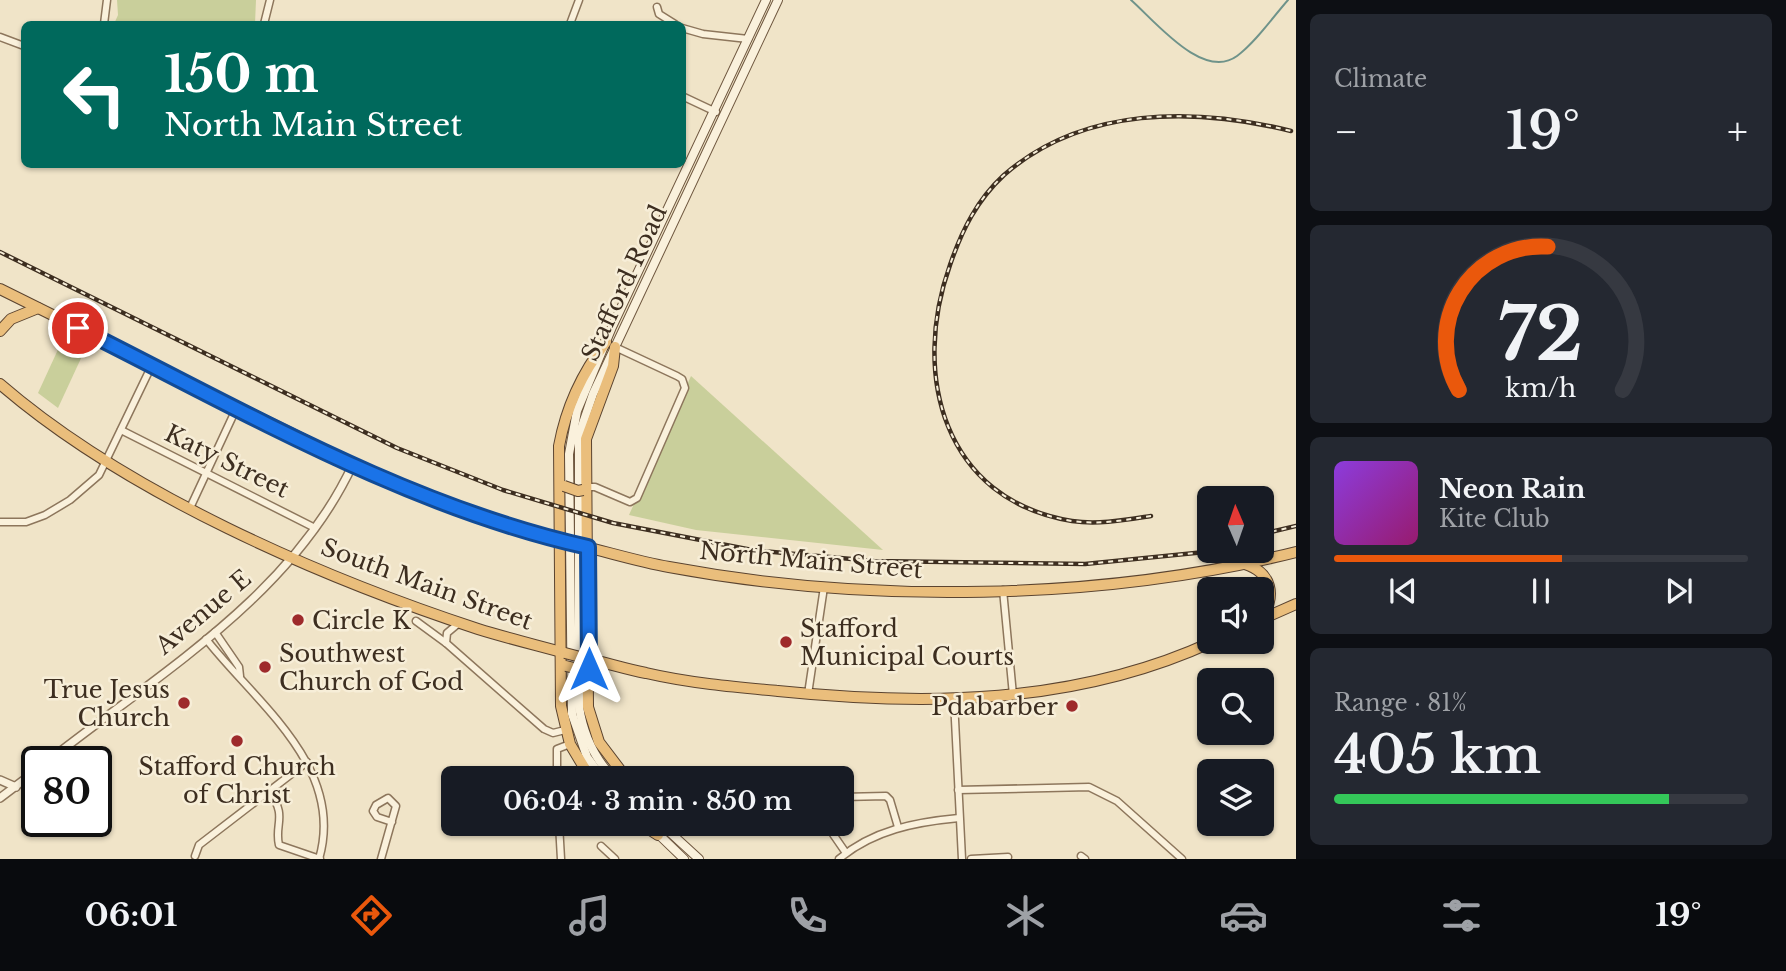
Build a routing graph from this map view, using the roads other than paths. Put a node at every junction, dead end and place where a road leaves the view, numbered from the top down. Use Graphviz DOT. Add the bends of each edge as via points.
graph roads {
  1 [pos="107,0"];
  2 [pos="270,0"];
  3 [pos="579,0"];
  4 [pos="766,0"];
  5 [pos="778,0"];
  6 [pos="657,6"];
  7 [pos="104,21"];
  8 [pos="265,21"];
  9 [pos="571,21"];
  10 [pos="670,21"];
  11 [pos="686,29"];
  12 [pos="0,35"];
  13 [pos="748,39"];
  14 [pos="21,45"];
  15 [pos="686,98"];
  16 [pos="714,111"];
  17 [pos="723,115"];
  18 [pos="0,289"];
  19 [pos="38,308"];
  20 [pos="0,331"];
  21 [pos="611,344"];
  22 [pos="152,365"];
  23 [pos="0,376"];
  24 [pos="4,390"];
  25 [pos="237,407"];
  26 [pos="121,430"];
  27 [pos="107,461"];
  28 [pos="353,464"];
  29 [pos="205,472"];
  30 [pos="562,484"];
  31 [pos="585,488"];
  32 [pos="190,508"];
  33 [pos="0,522"];
  34 [pos="315,528"];
  35 [pos="561,540"];
  36 [pos="585,546"];
  37 [pos="1296,552"];
  38 [pos="291,556"];
  39 [pos="1274,557"];
  40 [pos="1242,564"];
  41 [pos="1264,577"];
  42 [pos="824,587"];
  43 [pos="1003,590"];
  44 [pos="574,600"];
  45 [pos="1296,604"];
  46 [pos="1274,614"];
  47 [pos="416,621"];
  48 [pos="459,623"];
  49 [pos="215,632"];
  50 [pos="206,639"];
  51 [pos="446,643"];
  52 [pos="1197,647"];
  53 [pos="562,653"];
  54 [pos="586,658"];
  55 [pos="563,668"];
  56 [pos="585,673"];
  57 [pos="240,676"];
  58 [pos="808,694"];
  59 [pos="1013,695"];
  60 [pos="954,700"];
  61 [pos="565,730"];
  62 [pos="570,744"];
  63 [pos="67,746"];
  64 [pos="307,762"];
  65 [pos="557,766"];
  66 [pos="583,766"];
  67 [pos="594,766"];
  68 [pos="604,766"];
  69 [pos="616,766"];
  70 [pos="0,780"];
  71 [pos="21,783"];
  72 [pos="16,787"];
  73 [pos="958,790"];
  74 [pos="269,792"];
  75 [pos="854,797"];
  76 [pos="0,798"];
  77 [pos="959,818"];
  78 [pos="392,822"];
  79 [pos="898,827"];
  80 [pos="560,836"];
  81 [pos="668,836"];
  82 [pos="672,836"];
  83 [pos="834,836"];
  84 [pos="601,846"];
  85 [pos="846,853"];
  86 [pos="195,856"];
  87 [pos="1008,857"];
  88 [pos="1176,857"];
  89 [pos="320,859"];
  90 [pos="382,859"];
  91 [pos="561,859"];
  92 [pos="615,859"];
  93 [pos="684,859"];
  94 [pos="699,859"];
  95 [pos="839,859"];
  96 [pos="962,859"];
  97 [pos="971,859"];
  1 -- 7 [label="street"];
  2 -- 8 [label="street"];
  3 -- 9 [label="street"];
  4 -- 13 [label="main road, Stafford Road"];
  5 -- 17 [label="main road, Stafford Road"];
  6 -- 10 [label="street" via="659,14"];
  11 -- 13 [label="street"];
  12 -- 14 [label="street"];
  13 -- 16 [label="main road, Stafford Road"];
  15 -- 16 [label="street"];
  16 -- 17 [label="street"];
  16 -- 21 [label="main road, Stafford Road"];
  17 -- 21 [label="main road, Stafford Road"];
  18 -- 19 [label="highway, North Main Street"];
  19 -- 20 [label="highway" via="11,318"];
  19 -- 22 [label="highway, North Main Street"];
  21 -- 30 [label="highway" via="582,378 563,427"];
  21 -- 31 [label="highway" via="613,366 586,439"];
  21 -- 31 [label="street" via="685,384 637,498 630,502 595,487"];
  21 -- 44 [label="main road, Stafford Road" via="577,411 570,440"];
  22 -- 25 [label="highway, North Main Street"];
  22 -- 26 [label="street"];
  23 -- 24 [label="highway"];
  24 -- 27 [label="highway, South Main Street"];
  25 -- 28 [label="highway, North Main Street"];
  25 -- 29 [label="street"];
  26 -- 27 [label="street"];
  26 -- 29 [label="street, Katy Street"];
  27 -- 32 [label="highway, South Main Street"];
  27 -- 33 [label="street" via="99,475 57,509 26,522"];
  28 -- 34 [label="street, Avenue E"];
  28 -- 35 [label="highway, North Main Street" via="447,504"];
  29 -- 32 [label="street"];
  29 -- 34 [label="street, Katy Street"];
  30 -- 31 [label="highway, bridge" via="578,491"];
  30 -- 35 [label="highway"];
  31 -- 36 [label="highway"];
  32 -- 38 [label="highway, South Main Street"];
  34 -- 38 [label="street, Avenue E"];
  35 -- 36 [label="highway, North Main Street, bridge"];
  35 -- 53 [label="highway"];
  36 -- 42 [label="highway, North Main Street" via="688,571"];
  36 -- 54 [label="highway"];
  37 -- 39 [label="highway, North Main Street"];
  38 -- 48 [label="highway, South Main Street"];
  38 -- 49 [label="street, Avenue E" via="251,601"];
  40 -- 41 [label="highway"];
  40 -- 43 [label="highway, North Main Street" via="1156,578"];
  42 -- 43 [label="highway, North Main Street"];
  42 -- 58 [label="street"];
  43 -- 59 [label="street"];
  44 -- 67 [label="main road" via="572,714"];
  44 -- 68 [label="main road" via="580,717"];
  45 -- 46 [label="highway"];
  47 -- 51 [label="street"];
  48 -- 51 [label="street" via="447,633"];
  48 -- 53 [label="highway, South Main Street"];
  49 -- 50 [label="street, Avenue E"];
  49 -- 57 [label="street" via="239,667"];
  50 -- 57 [label="street"];
  50 -- 63 [label="street, Avenue E"];
  51 -- 61 [label="street" via="544,729 554,733"];
  52 -- 59 [label="highway, South Main Street" via="1112,677"];
  53 -- 54 [label="highway, South Main Street, bridge"];
  53 -- 55 [label="highway"];
  54 -- 56 [label="highway"];
  54 -- 58 [label="highway, South Main Street" via="701,683"];
  55 -- 56 [label="highway, bridge"];
  55 -- 61 [label="highway"];
  56 -- 69 [label="highway" via="594,729"];
  57 -- 64 [label="street"];
  58 -- 60 [label="highway, South Main Street"];
  59 -- 60 [label="highway, South Main Street"];
  60 -- 73 [label="street"];
  61 -- 62 [label="highway"];
  62 -- 65 [label="street" via="556,749"];
  62 -- 66 [label="highway"];
  64 -- 74 [label="street"];
  64 -- 89 [label="street" via="322,806 325,829"];
  70 -- 72 [label="street"];
  71 -- 72 [label="street"];
  72 -- 76 [label="street"];
  73 -- 77 [label="street"];
  73 -- 88 [label="street" via="1089,786 1118,801"];
  74 -- 86 [label="street" via="199,845"];
  74 -- 89 [label="street" via="281,817 279,845"];
  75 -- 79 [label="street" via="886,796"];
  77 -- 79 [label="street"];
  77 -- 96 [label="street"];
  78 -- 90 [label="street"];
  79 -- 85 [label="street"];
  80 -- 91 [label="street"];
  81 -- 93 [label="main road"];
  82 -- 94 [label="main road"];
  83 -- 85 [label="street"];
  84 -- 92 [label="street"];
  85 -- 95 [label="street"];
  87 -- 97 [label="street"];
}
